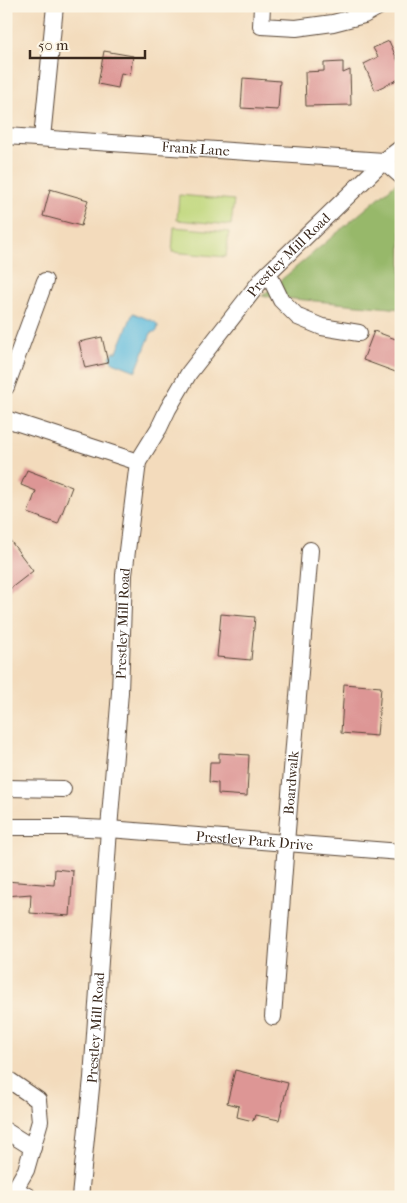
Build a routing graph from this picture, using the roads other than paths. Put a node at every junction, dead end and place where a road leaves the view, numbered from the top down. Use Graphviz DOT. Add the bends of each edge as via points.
graph roads {
  1 [pos="54,6"];
  2 [pos="262,6"];
  3 [pos="380,6"];
  4 [pos="6,136"];
  5 [pos="42,138"];
  6 [pos="401,148"];
  7 [pos="384,161"];
  8 [pos="401,176"];
  9 [pos="268,273"];
  10 [pos="45,281"];
  11 [pos="359,333"];
  12 [pos="6,387"];
  13 [pos="6,419"];
  14 [pos="138,462"];
  15 [pos="310,550"];
  16 [pos="6,788"];
  17 [pos="63,789"];
  18 [pos="6,827"];
  19 [pos="108,829"];
  20 [pos="286,843"];
  21 [pos="401,852"];
  22 [pos="273,1017"];
  23 [pos="6,1078"];
  24 [pos="6,1132"];
  25 [pos="33,1148"];
  26 [pos="12,1185"];
  27 [pos="29,1197"];
  28 [pos="80,1197"];
  1 -- 5 [label="street"];
  2 -- 3 [label="street" via="261,26 296,28 364,15"];
  4 -- 5 [label="street, Frank Lane"];
  5 -- 7 [label="street, Frank Lane"];
  6 -- 7 [label="street, Prestley Mill Road"];
  7 -- 8 [label="street"];
  7 -- 9 [label="street, Prestley Mill Road"];
  9 -- 11 [label="street" via="281,300 298,318 322,327"];
  9 -- 14 [label="street, Prestley Mill Road" via="189,373"];
  10 -- 12 [label="street"];
  13 -- 14 [label="street"];
  14 -- 19 [label="street, Prestley Mill Road" via="124,575 120,692"];
  15 -- 20 [label="street, Boardwalk"];
  16 -- 17 [label="street"];
  18 -- 19 [label="street, Prestley Park Drive"];
  19 -- 20 [label="street, Prestley Park Drive"];
  19 -- 28 [label="street, Prestley Mill Road" via="92,1078"];
  20 -- 21 [label="street, Prestley Park Drive"];
  20 -- 22 [label="street, Boardwalk"];
  23 -- 25 [label="street" via="38,1100 40,1121"];
  24 -- 25 [label="street"];
  25 -- 26 [label="street" via="26,1170"];
  26 -- 27 [label="street"];
}
